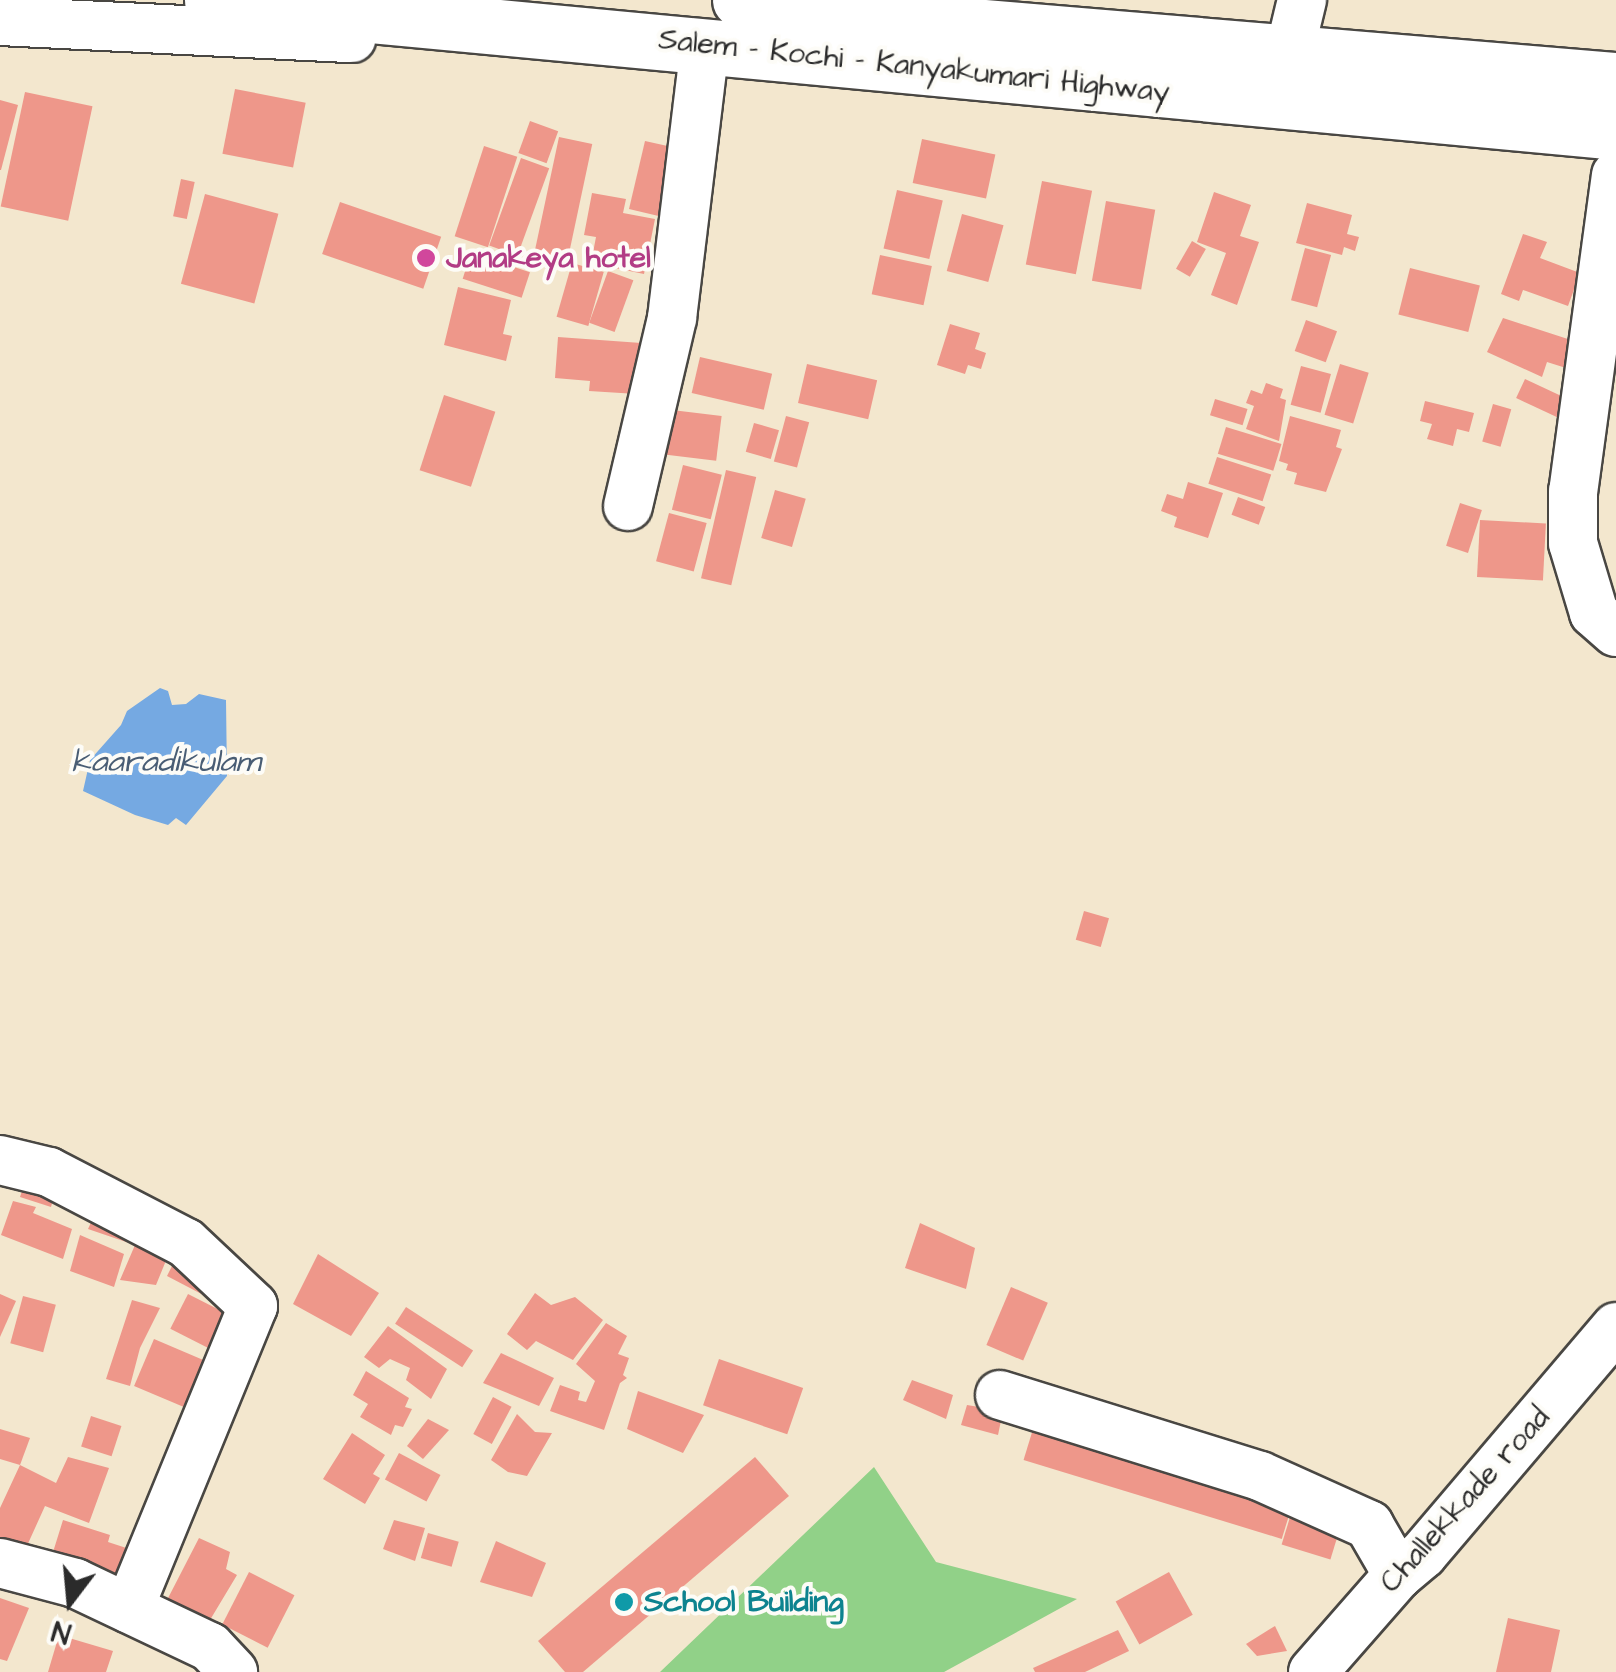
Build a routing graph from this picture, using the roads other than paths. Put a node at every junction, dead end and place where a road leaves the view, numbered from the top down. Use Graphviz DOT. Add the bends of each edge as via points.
graph roads {
  1 [pos="212,0"];
  2 [pos="740,0"];
  3 [pos="832,0"];
  4 [pos="1302,0"];
  5 [pos="888,19"];
  6 [pos="0,22"];
  7 [pos="1289,54"];
  8 [pos="702,69"];
  9 [pos="1616,80"];
  10 [pos="1596,130"];
  11 [pos="1616,175"];
  12 [pos="628,506"];
  13 [pos="1616,632"];
  14 [pos="0,1160"];
  15 [pos="1616,1328"];
  16 [pos="1000,1395"];
  17 [pos="0,1562"];
  18 [pos="1398,1575"];
  19 [pos="129,1609"];
  20 [pos="233,1672"];
  21 [pos="1314,1672"];
  1 -- 10 [label="highway, Salem - Kochi - Kanyakumari Highway"];
  2 -- 5 [label="highway, Salem - Kochi - Kanyakumari Highway"];
  3 -- 5 [label="street"];
  4 -- 7 [label="street"];
  5 -- 7 [label="highway, Salem - Kochi - Kanyakumari Highway"];
  6 -- 8 [label="street" via="436,43"];
  7 -- 9 [label="highway, Salem - Kochi - Kanyakumari Highway"];
  8 -- 10 [label="street" via="1225,112"];
  8 -- 12 [label="street" via="672,318"];
  11 -- 13 [label="street" via="1574,491 1573,543 1594,614"];
  14 -- 19 [label="street" via="49,1172 186,1243 254,1306"];
  15 -- 18 [label="street, Challekkade road"];
  16 -- 18 [label="street" via="1260,1476 1368,1526"];
  17 -- 19 [label="street" via="75,1583"];
  18 -- 21 [label="street, Challekkade road"];
  19 -- 20 [label="street" via="210,1648"];
}
